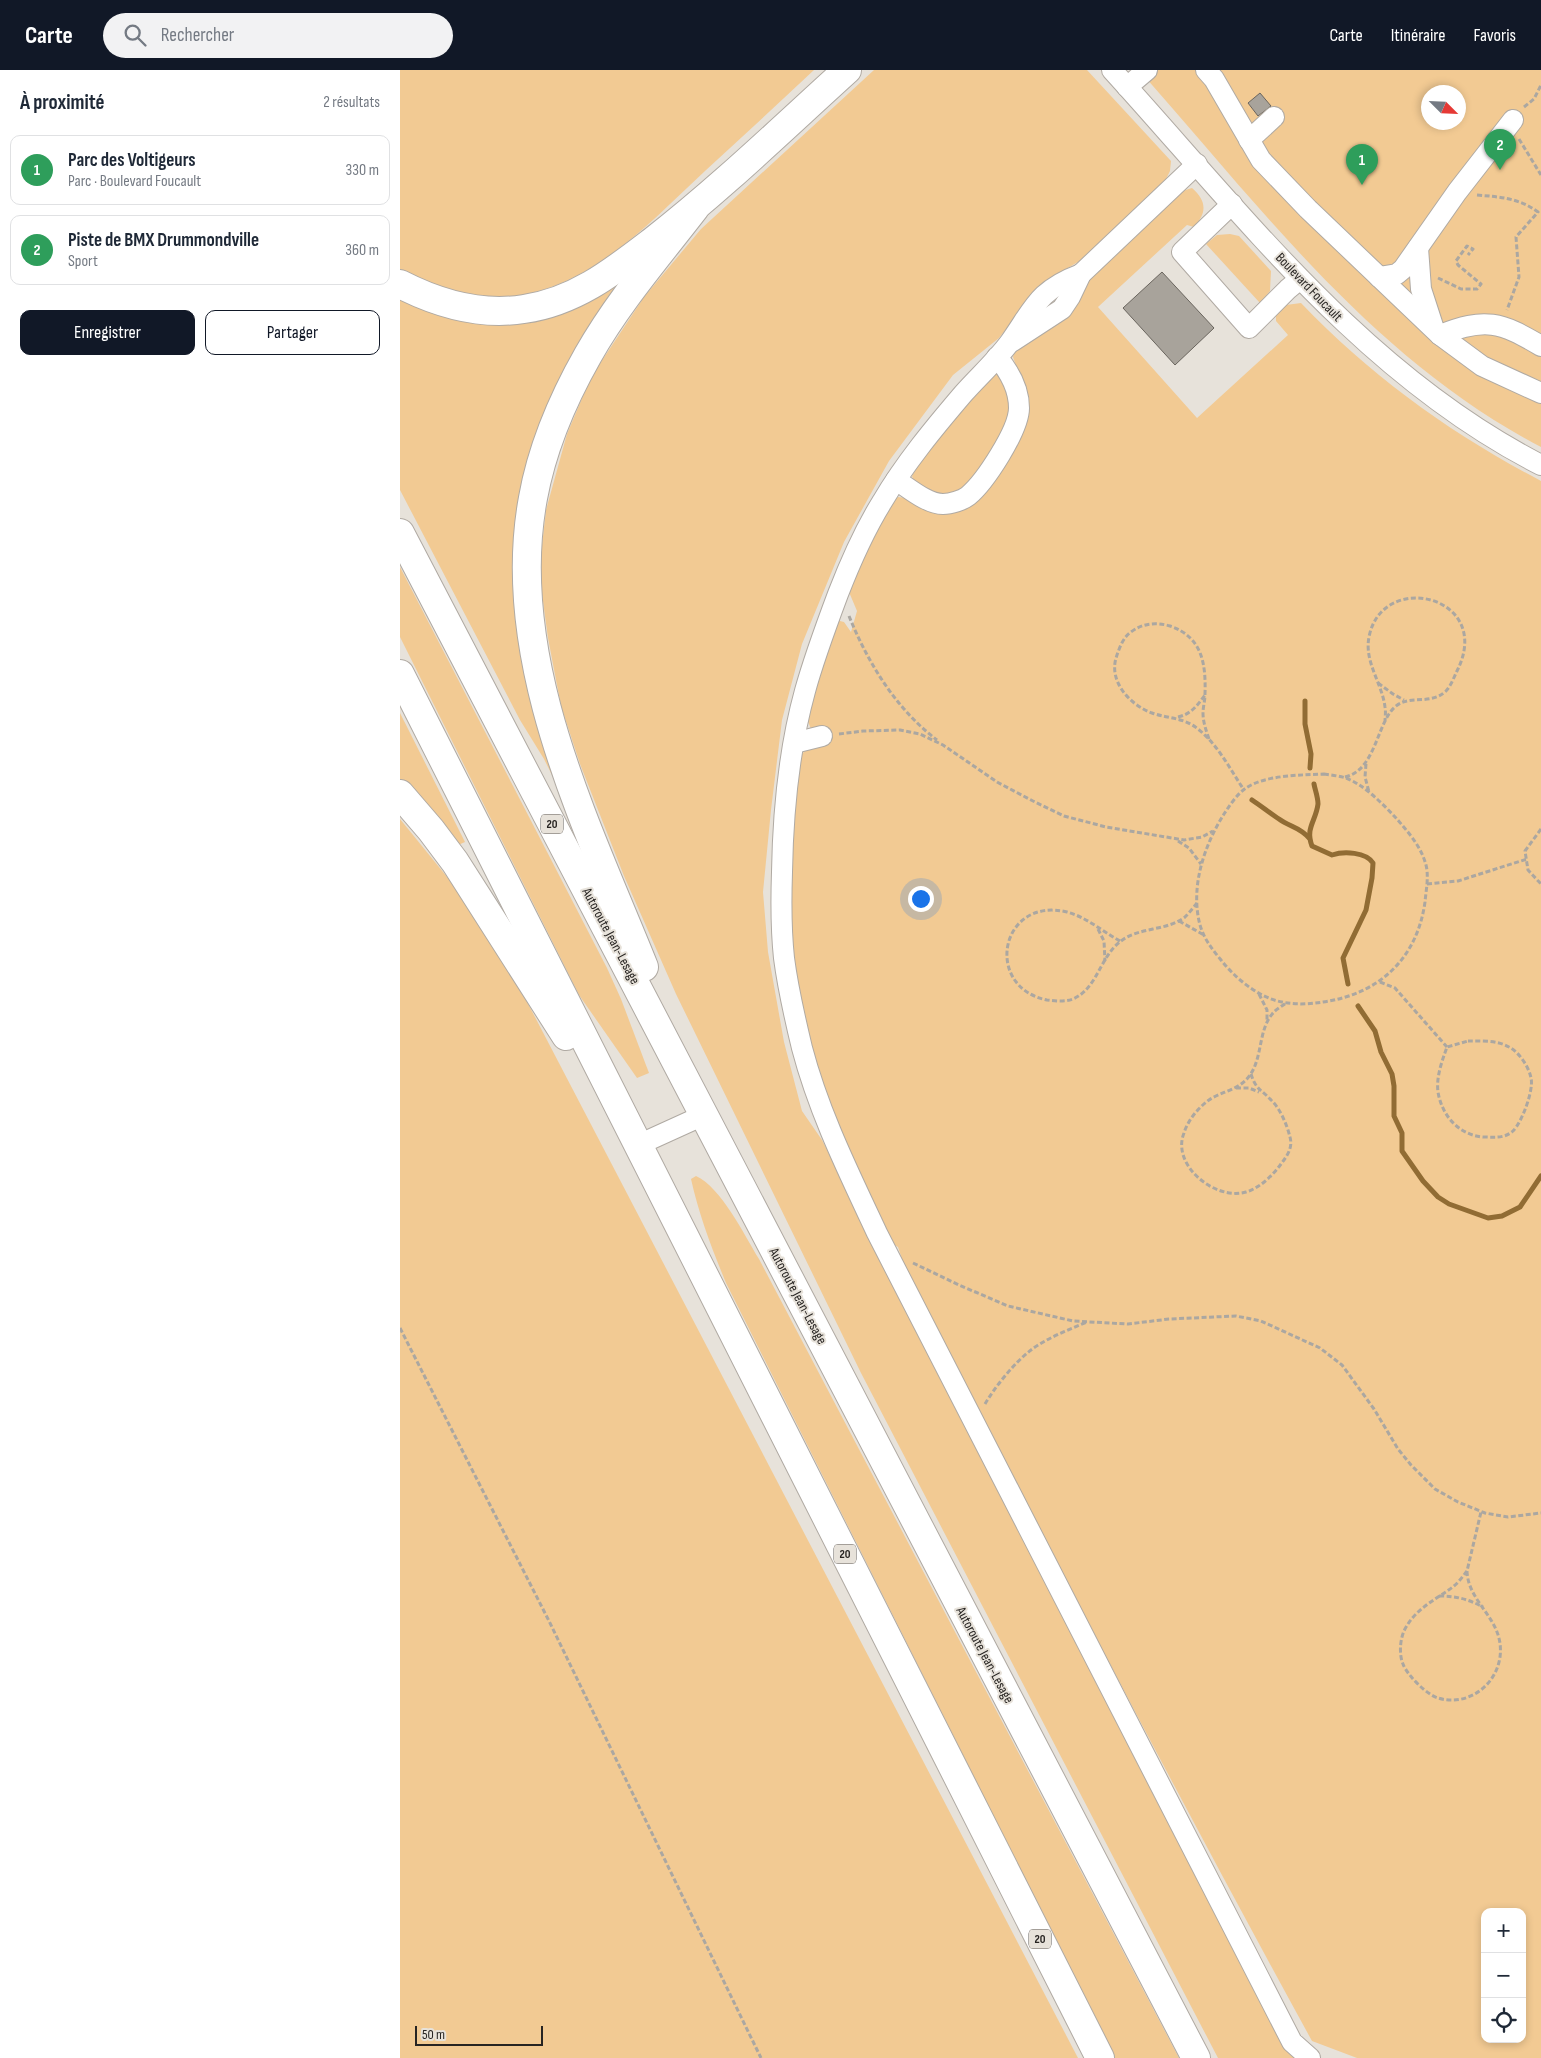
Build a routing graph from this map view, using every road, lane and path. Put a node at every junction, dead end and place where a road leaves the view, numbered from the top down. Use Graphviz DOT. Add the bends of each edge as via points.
graph roads {
  1 [pos="847,70"];
  2 [pos="1112,70"];
  3 [pos="1147,70"];
  4 [pos="1206,70"];
  5 [pos="1541,85"];
  6 [pos="1127,86"];
  7 [pos="1274,117"];
  8 [pos="1511,122"];
  9 [pos="1249,140"];
  10 [pos="1197,164"];
  11 [pos="1541,175"];
  12 [pos="1457,192"];
  13 [pos="1232,204"];
  14 [pos="695,208"];
  15 [pos="1540,212"];
  16 [pos="1418,248"];
  17 [pos="1468,255"];
  18 [pos="1419,271"];
  19 [pos="1379,277"];
  20 [pos="1300,279"];
  21 [pos="400,284"];
  22 [pos="1502,326"];
  23 [pos="1438,332"];
  24 [pos="1541,346"];
  25 [pos="1003,350"];
  26 [pos="1541,392"];
  27 [pos="1541,465"];
  28 [pos="896,480"];
  29 [pos="400,533"];
  30 [pos="839,592"];
  31 [pos="400,674"];
  32 [pos="1377,682"];
  33 [pos="1205,694"];
  34 [pos="1405,700"];
  35 [pos="1177,717"];
  36 [pos="1385,722"];
  37 [pos="822,736"];
  38 [pos="1209,739"];
  39 [pos="794,743"];
  40 [pos="943,744"];
  41 [pos="1366,763"];
  42 [pos="1342,777"];
  43 [pos="1244,790"];
  44 [pos="1369,793"];
  45 [pos="400,794"];
  46 [pos="1541,829"];
  47 [pos="1214,830"];
  48 [pos="1175,839"];
  49 [pos="1527,859"];
  50 [pos="1201,865"];
  51 [pos="1427,884"];
  52 [pos="1541,884"];
  53 [pos="1198,902"];
  54 [pos="1179,921"];
  55 [pos="1096,927"];
  56 [pos="1204,935"];
  57 [pos="1120,941"];
  58 [pos="1104,964"];
  59 [pos="1380,982"];
  60 [pos="1259,993"];
  61 [pos="1287,1003"];
  62 [pos="1268,1022"];
  63 [pos="1447,1047"];
  64 [pos="1251,1074"];
  65 [pos="1236,1088"];
  66 [pos="1262,1093"];
  67 [pos="704,1115"];
  68 [pos="638,1145"];
  69 [pos="886,1249"];
  70 [pos="1087,1322"];
  71 [pos="400,1328"];
  72 [pos="974,1424"];
  73 [pos="1481,1512"];
  74 [pos="1541,1513"];
  75 [pos="1466,1571"];
  76 [pos="1438,1596"];
  77 [pos="1483,1608"];
  78 [pos="761,2058"];
  79 [pos="1100,2058"];
  80 [pos="1196,2058"];
  81 [pos="1310,2058"];
  1 -- 14 [label="highway"];
  2 -- 6 [label="street, Boulevard Foucault"];
  3 -- 6 [label="street"];
  4 -- 9 [label="street"];
  5 -- 8 [label="path" via="1534,99"];
  6 -- 10 [label="street, Boulevard Foucault"];
  7 -- 9 [label="street"];
  8 -- 11 [label="path"];
  8 -- 12 [label="street"];
  9 -- 19 [label="street" via="1261,160"];
  10 -- 13 [label="street, Boulevard Foucault"];
  10 -- 25 [label="street" via="1081,274 1062,309"];
  12 -- 15 [label="path" via="1515,200"];
  12 -- 16 [label="street"];
  13 -- 20 [label="street, Boulevard Foucault"];
  13 -- 20 [label="street" via="1182,252 1249,328"];
  14 -- 21 [label="highway" via="593,284 540,306 497,312 467,309 441,302"];
  14 -- 67 [label="highway" via="606,326 562,407 533,497 527,569 536,653 557,741"];
  15 -- 22 [label="path" via="1516,237 1519,277"];
  16 -- 18 [label="street"];
  16 -- 19 [label="street" via="1404,269 1397,274"];
  17 -- 18 [label="path" via="1473,249 1467,246 1456,262 1481,284 1477,289 1461,289"];
  18 -- 23 [label="street" via="1425,305"];
  19 -- 23 [label="street"];
  20 -- 27 [label="street, Boulevard Foucault" via="1366,344 1428,395"];
  22 -- 23 [label="street" via="1480,323"];
  22 -- 24 [label="street"];
  23 -- 26 [label="street" via="1482,366"];
  25 -- 28 [label="street" via="938,423"];
  25 -- 28 [label="street" via="1018,395 1019,409 1009,440 984,477 968,496 942,504 928,500"];
  28 -- 30 [label="street" via="863,536"];
  29 -- 67 [label="highway, Autoroute Jean-Lesage / 20"];
  30 -- 39 [label="street" via="806,685"];
  30 -- 40 [label="path" via="869,657 890,692 923,730"];
  31 -- 68 [label="highway, 20"];
  32 -- 34 [label="path"];
  32 -- 34 [label="path" via="1368,647 1369,635 1381,612 1389,605 1410,598 1427,598 1443,604 1462,624 1464,655 1446,690 1436,698"];
  32 -- 36 [label="path" via="1385,707"];
  33 -- 35 [label="path" via="1196,708"];
  33 -- 35 [label="path" via="1200,651 1190,636 1160,623 1142,625 1129,633 1115,660 1119,688 1151,712"];
  33 -- 38 [label="path" via="1203,712"];
  34 -- 36 [label="path" via="1396,705"];
  35 -- 38 [label="path"];
  36 -- 41 [label="path"];
  37 -- 39 [label="street"];
  37 -- 40 [label="path" via="900,730"];
  38 -- 43 [label="path"];
  39 -- 69 [label="street" via="786,794 781,906 784,958 792,1003 803,1052 820,1103 839,1152"];
  40 -- 48 [label="path" via="998,782 1064,816"];
  41 -- 42 [label="path" via="1356,773"];
  41 -- 44 [label="path"];
  42 -- 43 [label="path" via="1324,774 1288,776 1260,782"];
  42 -- 44 [label="path"];
  43 -- 47 [label="path" via="1231,803"];
  44 -- 51 [label="path" via="1414,838 1426,865"];
  45 -- 68 [label="highway" via="455,862"];
  46 -- 49 [label="path" via="1525,851"];
  47 -- 48 [label="path" via="1202,837"];
  47 -- 50 [label="path"];
  48 -- 50 [label="path" via="1189,848"];
  49 -- 51 [label="path" via="1458,881"];
  49 -- 52 [label="path" via="1528,870"];
  50 -- 53 [label="path"];
  51 -- 59 [label="path" via="1423,916 1414,938 1399,964"];
  53 -- 54 [label="path"];
  53 -- 56 [label="path"];
  54 -- 56 [label="path"];
  54 -- 57 [label="path"];
  55 -- 57 [label="path"];
  55 -- 58 [label="path" via="1104,941"];
  55 -- 58 [label="path" via="1067,912 1048,910 1031,913 1018,923 1012,935 1006,954 1008,970 1026,992 1038,998 1071,1000 1084,994"];
  56 -- 60 [label="path" via="1228,970"];
  57 -- 58 [label="path"];
  59 -- 61 [label="path" via="1340,1000"];
  59 -- 63 [label="path" via="1395,988"];
  60 -- 61 [label="path"];
  60 -- 62 [label="path" via="1267,1010"];
  61 -- 62 [label="path" via="1274,1012"];
  62 -- 64 [label="path"];
  63 -- 63 [label="path" via="1440,1067 1438,1092 1446,1116 1458,1128 1474,1136 1500,1138 1512,1131 1529,1098 1532,1079 1524,1060 1510,1047 1491,1042 1468,1041"];
  64 -- 65 [label="path"];
  64 -- 66 [label="path" via="1254,1085"];
  65 -- 66 [label="path"];
  65 -- 66 [label="path" via="1210,1099 1199,1109 1188,1122 1181,1149 1196,1176 1212,1187 1229,1192 1245,1192 1260,1184 1276,1171 1289,1153 1291,1138 1272,1100"];
  67 -- 68 [label="street"];
  67 -- 80 [label="highway, Autoroute Jean-Lesage / 20"];
  68 -- 79 [label="highway, 20"];
  69 -- 70 [label="path" via="1008,1306"];
  69 -- 72 [label="street"];
  70 -- 72 [label="path" via="1030,1350 987,1400"];
  70 -- 73 [label="path" via="1128,1324 1236,1316 1261,1321 1292,1334 1320,1348 1342,1365 1370,1402 1398,1449 1435,1490"];
  71 -- 78 [label="path" via="549,1620"];
  72 -- 81 [label="street" via="1292,2042"];
  73 -- 74 [label="path" via="1508,1516"];
  73 -- 75 [label="path"];
  75 -- 76 [label="path" via="1456,1585"];
  75 -- 77 [label="path" via="1470,1590"];
  76 -- 77 [label="path" via="1470,1600"];
  76 -- 77 [label="path" via="1413,1616 1403,1632 1401,1647 1403,1665 1422,1688 1437,1698 1452,1700 1474,1696 1485,1688 1496,1672 1500,1642 1496,1627"];
}
